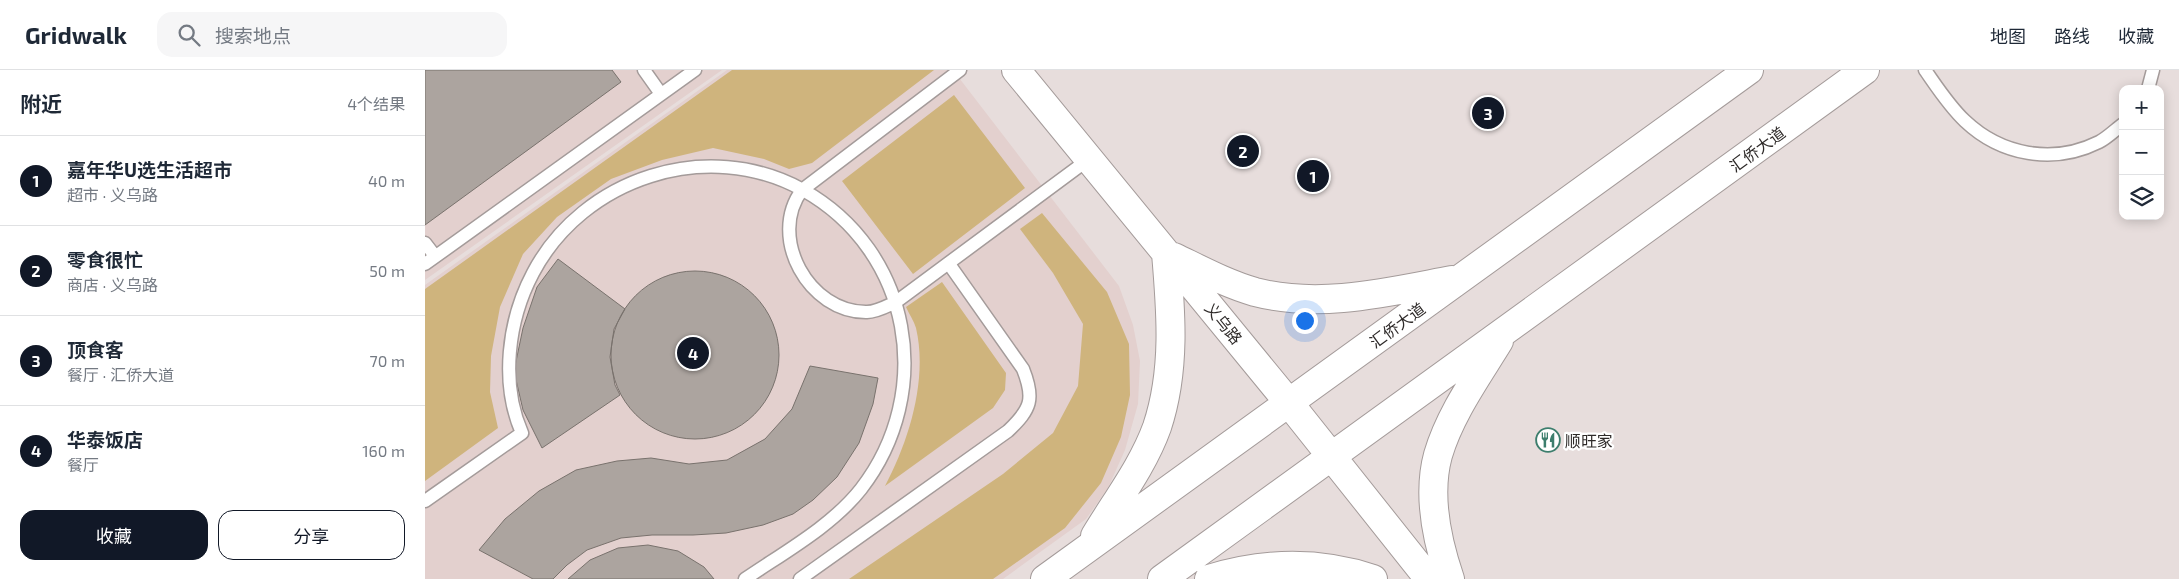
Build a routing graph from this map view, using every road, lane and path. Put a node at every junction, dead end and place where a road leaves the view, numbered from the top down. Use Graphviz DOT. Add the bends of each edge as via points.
graph roads {
  1 [pos="644,70"];
  2 [pos="695,70"];
  3 [pos="960,70"];
  4 [pos="1016,70"];
  5 [pos="1749,70"];
  6 [pos="1865,70"];
  7 [pos="1925,70"];
  8 [pos="2153,70"];
  9 [pos="2149,85"];
  10 [pos="661,94"];
  11 [pos="2119,127"];
  12 [pos="1089,160"];
  13 [pos="803,190"];
  14 [pos="425,242"];
  15 [pos="1166,253"];
  16 [pos="430,260"];
  17 [pos="949,264"];
  18 [pos="1461,279"];
  19 [pos="896,302"];
  20 [pos="1507,329"];
  21 [pos="1289,403"];
  22 [pos="1332,456"];
  23 [pos="425,501"];
  24 [pos="1088,547"];
  25 [pos="745,579"];
  26 [pos="801,579"];
  27 [pos="1045,579"];
  28 [pos="1162,579"];
  29 [pos="1209,579"];
  30 [pos="1373,579"];
  31 [pos="1429,579"];
  32 [pos="1450,579"];
  1 -- 10 [label="lane"];
  2 -- 10 [label="lane"];
  3 -- 13 [label="lane"];
  4 -- 12 [label="main road, 义乌路"];
  5 -- 18 [label="main road, 汇侨大道"];
  6 -- 20 [label="main road, 汇侨大道"];
  7 -- 11 [label="lane" via="1966,122 1995,144 2030,155 2066,154 2099,142"];
  8 -- 9 [label="lane"];
  10 -- 16 [label="lane"];
  12 -- 15 [label="main road, 义乌路"];
  12 -- 17 [label="lane"];
  13 -- 19 [label="lane" via="830,209 861,239 884,275"];
  13 -- 19 [label="lane" via="791,209 789,232 791,248 808,280 835,305 851,311 869,312"];
  13 -- 23 [label="lane" via="761,174 733,168 677,169 623,186 575,218 539,261 517,313 509,370 512,398 522,433"];
  14 -- 16 [label="lane"];
  15 -- 18 [label="main road" via="1226,282 1287,298 1352,297"];
  15 -- 21 [label="main road, 义乌路"];
  15 -- 24 [label="main road" via="1172,321 1164,401 1144,457"];
  17 -- 19 [label="lane"];
  17 -- 26 [label="lane" via="1023,368 1030,387 1030,404 1023,418 1008,431"];
  18 -- 21 [label="main road, 汇侨大道"];
  19 -- 25 [label="lane" via="904,340 904,386 896,423 884,452 859,491 843,508"];
  20 -- 22 [label="main road, 汇侨大道"];
  20 -- 32 [label="main road" via="1461,402 1438,456 1434,486 1435,519"];
  21 -- 22 [label="main road, 义乌路"];
  21 -- 24 [label="main road, 汇侨大道"];
  22 -- 28 [label="main road, 汇侨大道"];
  22 -- 31 [label="main road, 义乌路"];
  24 -- 27 [label="main road, 汇侨大道"];
  29 -- 30 [label="main road" via="1273,566 1349,571"];
}
